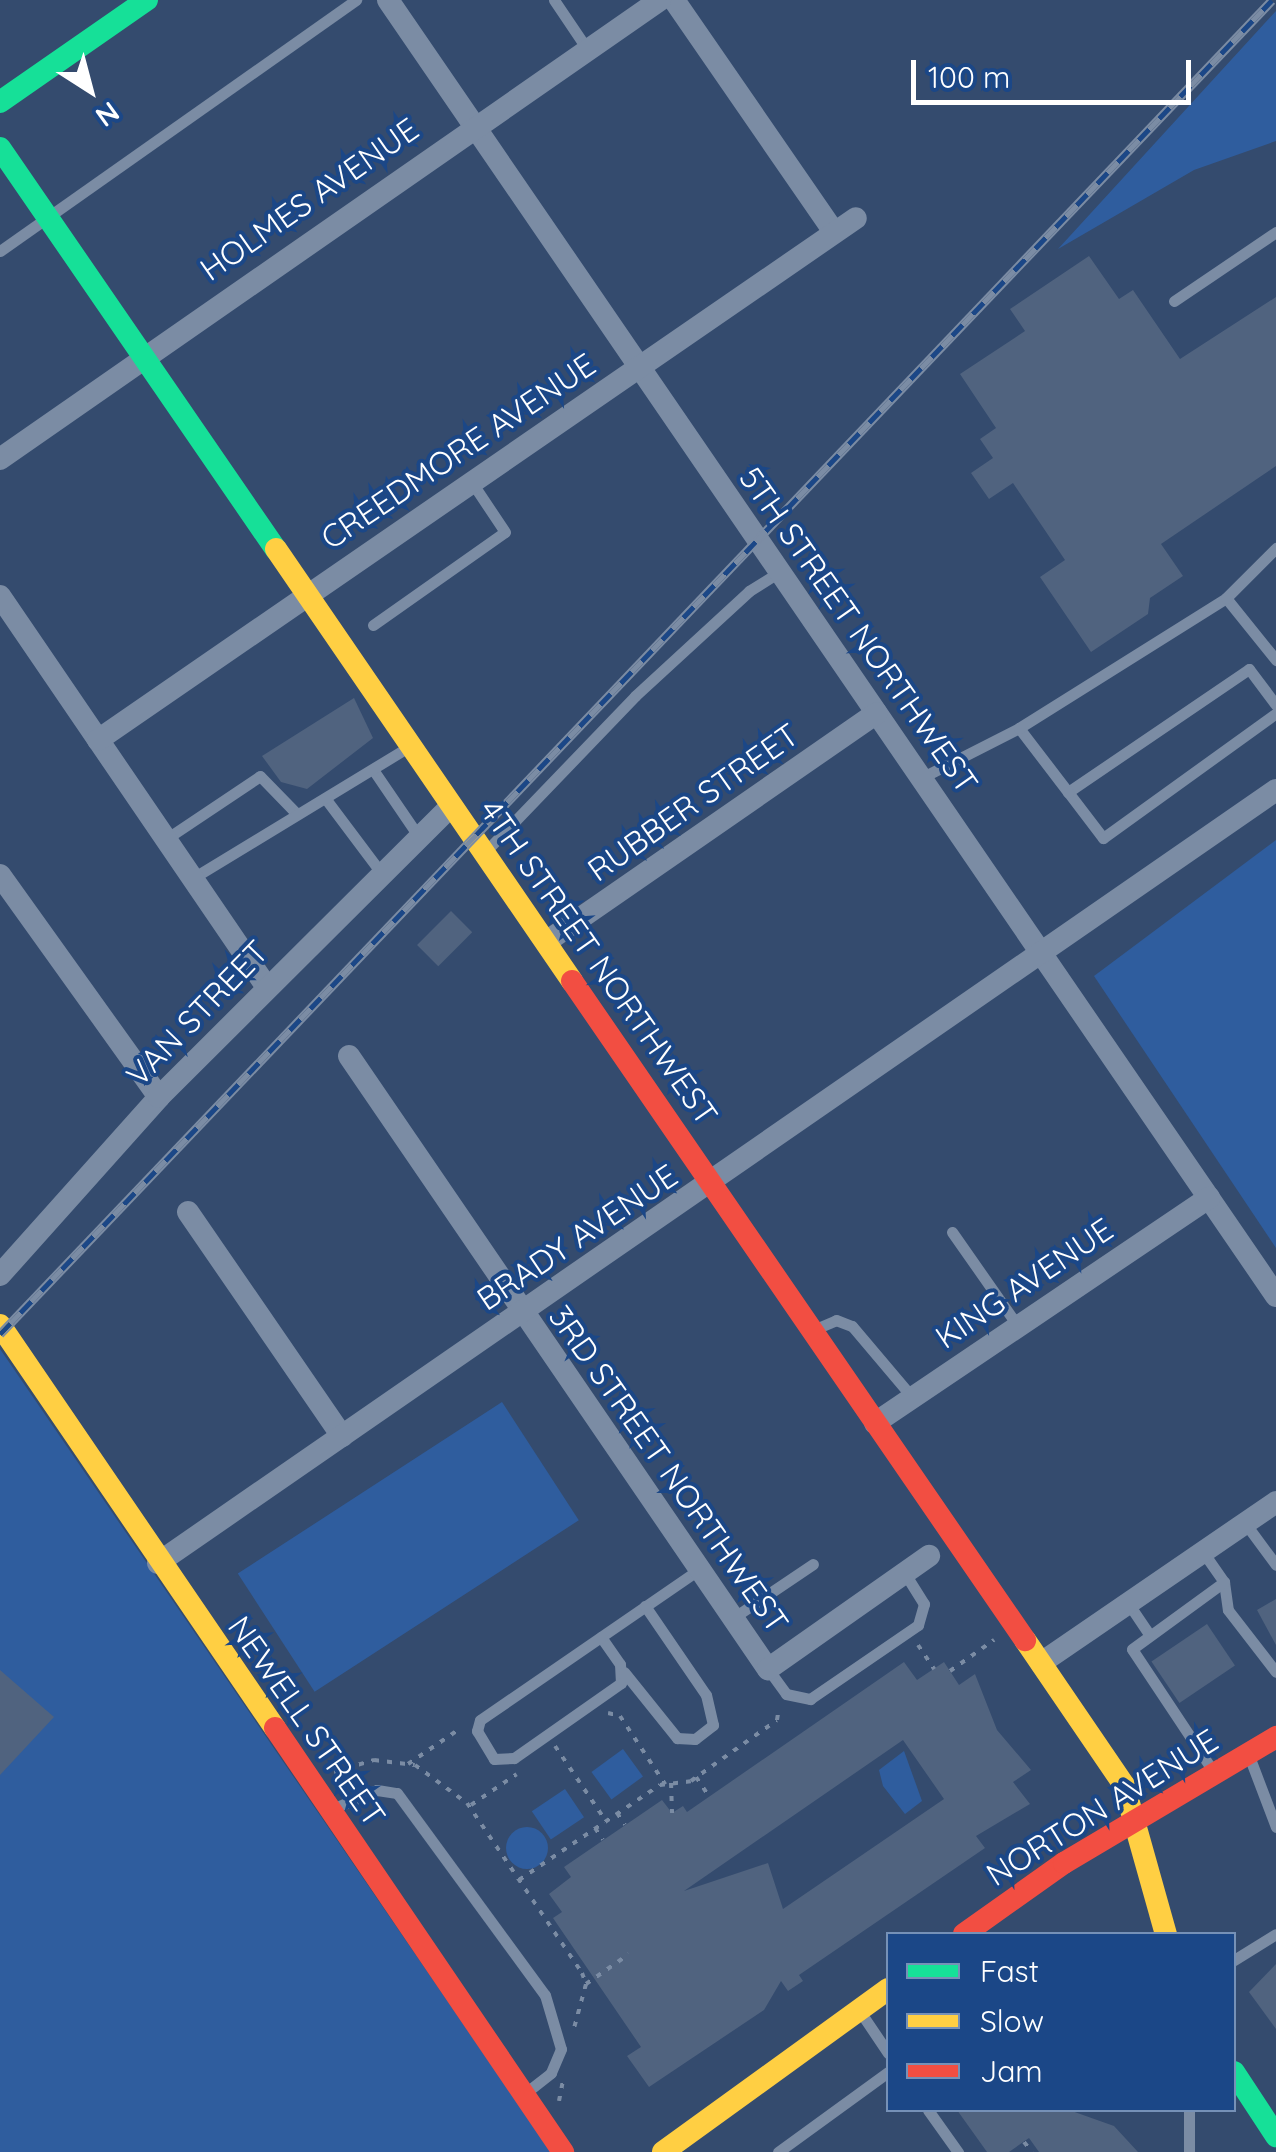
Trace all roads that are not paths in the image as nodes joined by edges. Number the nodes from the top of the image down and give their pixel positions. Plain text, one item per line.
1 (147, 0) edge
2 (356, 0) edge
3 (388, 0) edge
4 (554, 0) edge
5 (660, 0) edge
6 (674, 0) edge
7 (587, 48) junction
8 (0, 102) edge
9 (472, 126) junction
10 (0, 148) edge
11 (48, 218) junction
12 (856, 218) dead end
13 (834, 232) junction
14 (1276, 232) edge
15 (0, 252) edge
16 (1174, 301) dead end
17 (142, 354) junction
18 (639, 368) junction
19 (0, 459) edge
20 (472, 481) junction
21 (1276, 548) edge
22 (780, 572) junction
23 (306, 593) junction
24 (0, 596) edge
25 (1226, 598) junction
26 (373, 625) dead end
27 (1276, 660) edge
28 (1276, 681) edge
29 (1262, 686) junction
30 (1276, 704) edge
31 (877, 713) junction
32 (1276, 713) edge
33 (1019, 728) junction
34 (98, 740) junction
35 (411, 746) junction
36 (374, 771) junction
37 (921, 778) junction
38 (1276, 790) edge
39 (1068, 792) junction
40 (328, 802) junction
41 (451, 806) junction
42 (295, 812) junction
43 (166, 838) junction
44 (419, 838) junction
45 (484, 852) junction
46 (0, 874) edge
47 (382, 874) junction
48 (193, 878) junction
49 (546, 942) junction
50 (1042, 953) junction
51 (267, 986) junction
52 (349, 1056) dead end
53 (159, 1097) junction
54 (712, 1184) junction
55 (1209, 1198) junction
56 (188, 1212) dead end
57 (952, 1232) dead end
58 (0, 1275) edge
59 (1276, 1296) edge
60 (523, 1314) junction
61 (0, 1326) edge
62 (1017, 1326) junction
63 (812, 1330) junction
64 (912, 1398) junction
65 (875, 1422) junction
66 (342, 1436) junction
67 (1276, 1502) edge
68 (1245, 1523) junction
69 (1203, 1552) junction
70 (929, 1556) dead end
71 (158, 1562) junction
72 (814, 1564) dead end
73 (1276, 1565) edge
74 (697, 1570) junction
75 (905, 1573) junction
76 (1224, 1582) junction
77 (1128, 1603) junction
78 (646, 1606) junction
79 (730, 1620) junction
80 (1149, 1634) junction
81 (601, 1637) junction
82 (1040, 1663) junction
83 (768, 1669) junction
84 (623, 1671) junction
85 (1276, 1672) edge
86 (1276, 1737) edge
87 (1248, 1752) junction
88 (1214, 1773) junction
89 (328, 1810) junction
90 (1136, 1818) junction
91 (1276, 1827) edge
92 (967, 1932) edge
93 (1165, 1932) edge
94 (1276, 1934) edge
95 (1236, 1959) edge
96 (886, 1990) edge
97 (859, 2010) junction
98 (886, 2050) edge
99 (886, 2073) edge
100 (1236, 2075) edge
101 (523, 2094) junction
102 (929, 2112) edge
103 (1189, 2112) edge
104 (1276, 2136) edge
105 (563, 2152) edge
106 (663, 2152) edge
107 (778, 2152) edge
108 (958, 2152) edge
109 (1189, 2152) edge

1 - 8 street
2 - 11 lane
3 - 9 street, 5TH STREET NORTHWEST
4 - 7 lane
5 - 7 street, HOLMES AVENUE
6 - 13 street
7 - 9 street, HOLMES AVENUE
9 - 17 street, HOLMES AVENUE
9 - 18 street, 5TH STREET NORTHWEST
10 - 11 street, 4TH STREET NORTHWEST
11 - 15 lane
11 - 17 street, 4TH STREET NORTHWEST
12 - 13 street, CREEDMORE AVENUE
13 - 18 street, CREEDMORE AVENUE
14 - 16 lane
17 - 19 street, HOLMES AVENUE
17 - 23 street, 4TH STREET NORTHWEST
18 - 20 street, CREEDMORE AVENUE
18 - 22 street, 5TH STREET NORTHWEST
20 - 23 street, CREEDMORE AVENUE
20 - 26 lane
21 - 25 lane
22 - 31 street, 5TH STREET NORTHWEST
22 - 45 lane
23 - 34 street, CREEDMORE AVENUE
23 - 35 street, 4TH STREET NORTHWEST
24 - 34 street
25 - 27 lane
25 - 33 lane
28 - 29 lane
29 - 30 lane
29 - 39 lane
31 - 37 street, 5TH STREET NORTHWEST
31 - 49 street, RUBBER STREET
32 - 39 lane
33 - 37 lane
33 - 39 lane
34 - 43 street
35 - 36 lane
35 - 41 street, 4TH STREET NORTHWEST
36 - 40 lane
36 - 44 lane
37 - 50 street, 5TH STREET NORTHWEST
38 - 50 street, BRADY AVENUE
40 - 42 lane
40 - 47 lane
41 - 44 street, VAN STREET
41 - 45 street, 4TH STREET NORTHWEST
42 - 43 lane
42 - 48 lane
43 - 48 street
44 - 47 street, VAN STREET
45 - 49 street, 4TH STREET NORTHWEST
46 - 53 street
47 - 51 street, VAN STREET
48 - 51 street
49 - 54 street, 4TH STREET NORTHWEST
50 - 54 street, BRADY AVENUE
50 - 55 street, 5TH STREET NORTHWEST
51 - 53 street, VAN STREET
52 - 60 street, 3RD STREET NORTHWEST
53 - 58 street, VAN STREET
54 - 60 street, BRADY AVENUE
54 - 63 street, 4TH STREET NORTHWEST
55 - 59 street, 5TH STREET NORTHWEST
55 - 62 street, KING AVENUE
56 - 66 street
57 - 62 lane
60 - 66 street, BRADY AVENUE
60 - 74 street, 3RD STREET NORTHWEST
61 - 71 street, NEWELL STREET
62 - 64 street, KING AVENUE
63 - 64 lane
63 - 65 street, 4TH STREET NORTHWEST
64 - 65 street, KING AVENUE
65 - 82 street, 4TH STREET NORTHWEST
66 - 71 street, BRADY AVENUE
67 - 68 street
68 - 69 street
68 - 73 lane
69 - 76 lane
69 - 77 street
70 - 75 street
71 - 89 street, NEWELL STREET
72 - 79 lane
74 - 78 lane
74 - 79 street, 3RD STREET NORTHWEST
75 - 83 street
75 - 83 lane
76 - 80 lane
76 - 85 lane
77 - 80 lane
77 - 82 street
78 - 81 lane
78 - 84 lane
79 - 83 street, 3RD STREET NORTHWEST
80 - 88 lane
81 - 84 lane
81 - 84 lane
82 - 90 street, 4TH STREET NORTHWEST
86 - 87 street, NORTON AVENUE
87 - 88 street, NORTON AVENUE
87 - 91 lane
88 - 90 street, NORTON AVENUE
89 - 101 street, NEWELL STREET
89 - 101 lane
90 - 92 street, NORTON AVENUE
90 - 93 street, 4TH STREET NORTHWEST
94 - 95 lane
96 - 97 street
97 - 98 lane
97 - 106 street
99 - 107 lane
100 - 104 street
101 - 105 street, NEWELL STREET
102 - 108 lane
103 - 109 lane

